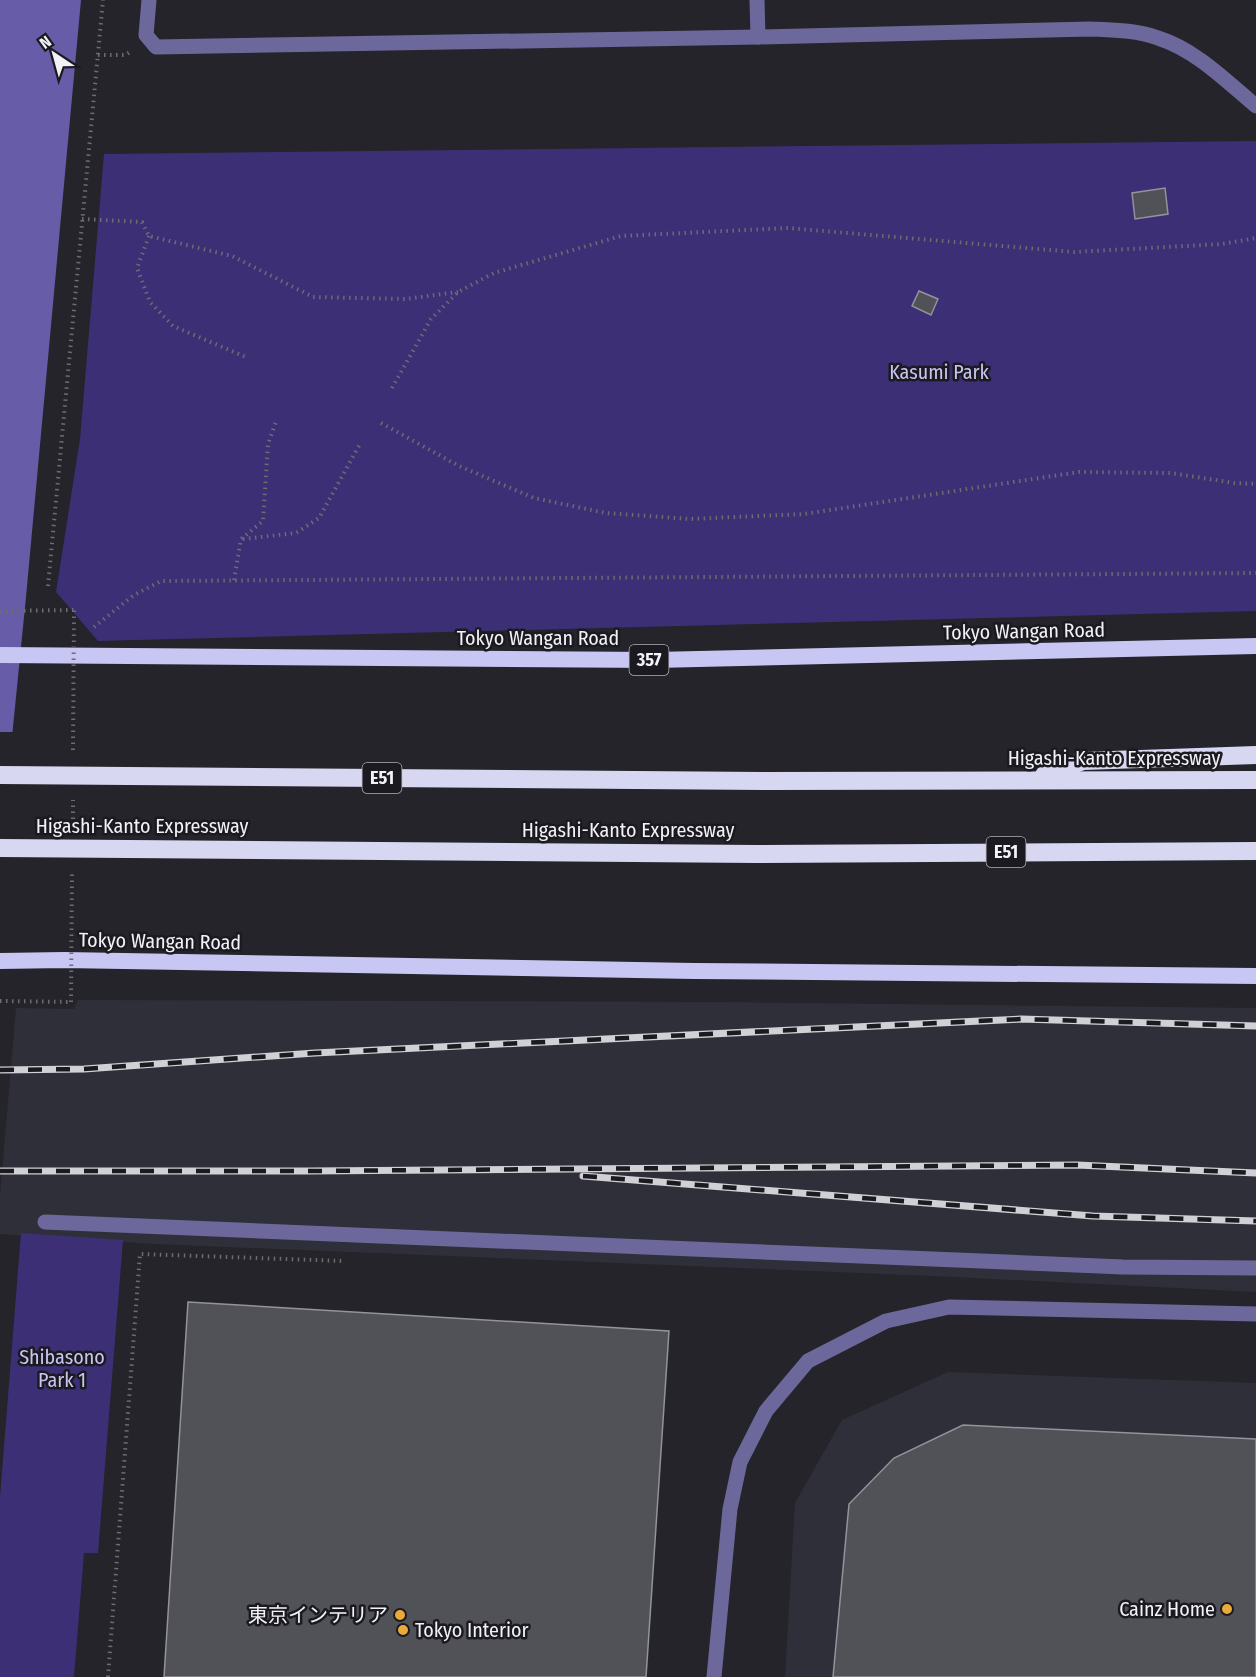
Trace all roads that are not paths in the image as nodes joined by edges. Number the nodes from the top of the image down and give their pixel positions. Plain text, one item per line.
1 (148, 0) edge
2 (757, 0) edge
3 (758, 37) junction
4 (1256, 106) edge
5 (1256, 646) edge
6 (0, 655) edge
7 (1256, 755) edge
8 (0, 775) edge
9 (1031, 780) junction
10 (1256, 780) edge
11 (0, 848) edge
12 (1256, 851) edge
13 (0, 961) edge
14 (1256, 976) edge
15 (45, 1222) dead end
16 (1256, 1268) edge
17 (1256, 1314) edge
18 (714, 1677) edge

1 - 3 street
2 - 3 street
3 - 4 street
5 - 6 highway, Tokyo Wangan Road / 357
7 - 9 highway
8 - 9 highway, Higashi-Kanto Expressway / E51, bridge
9 - 10 highway, Higashi-Kanto Expressway / E51
11 - 12 highway, Higashi-Kanto Expressway / E51, bridge
13 - 14 highway, Tokyo Wangan Road
15 - 16 street
17 - 18 street

